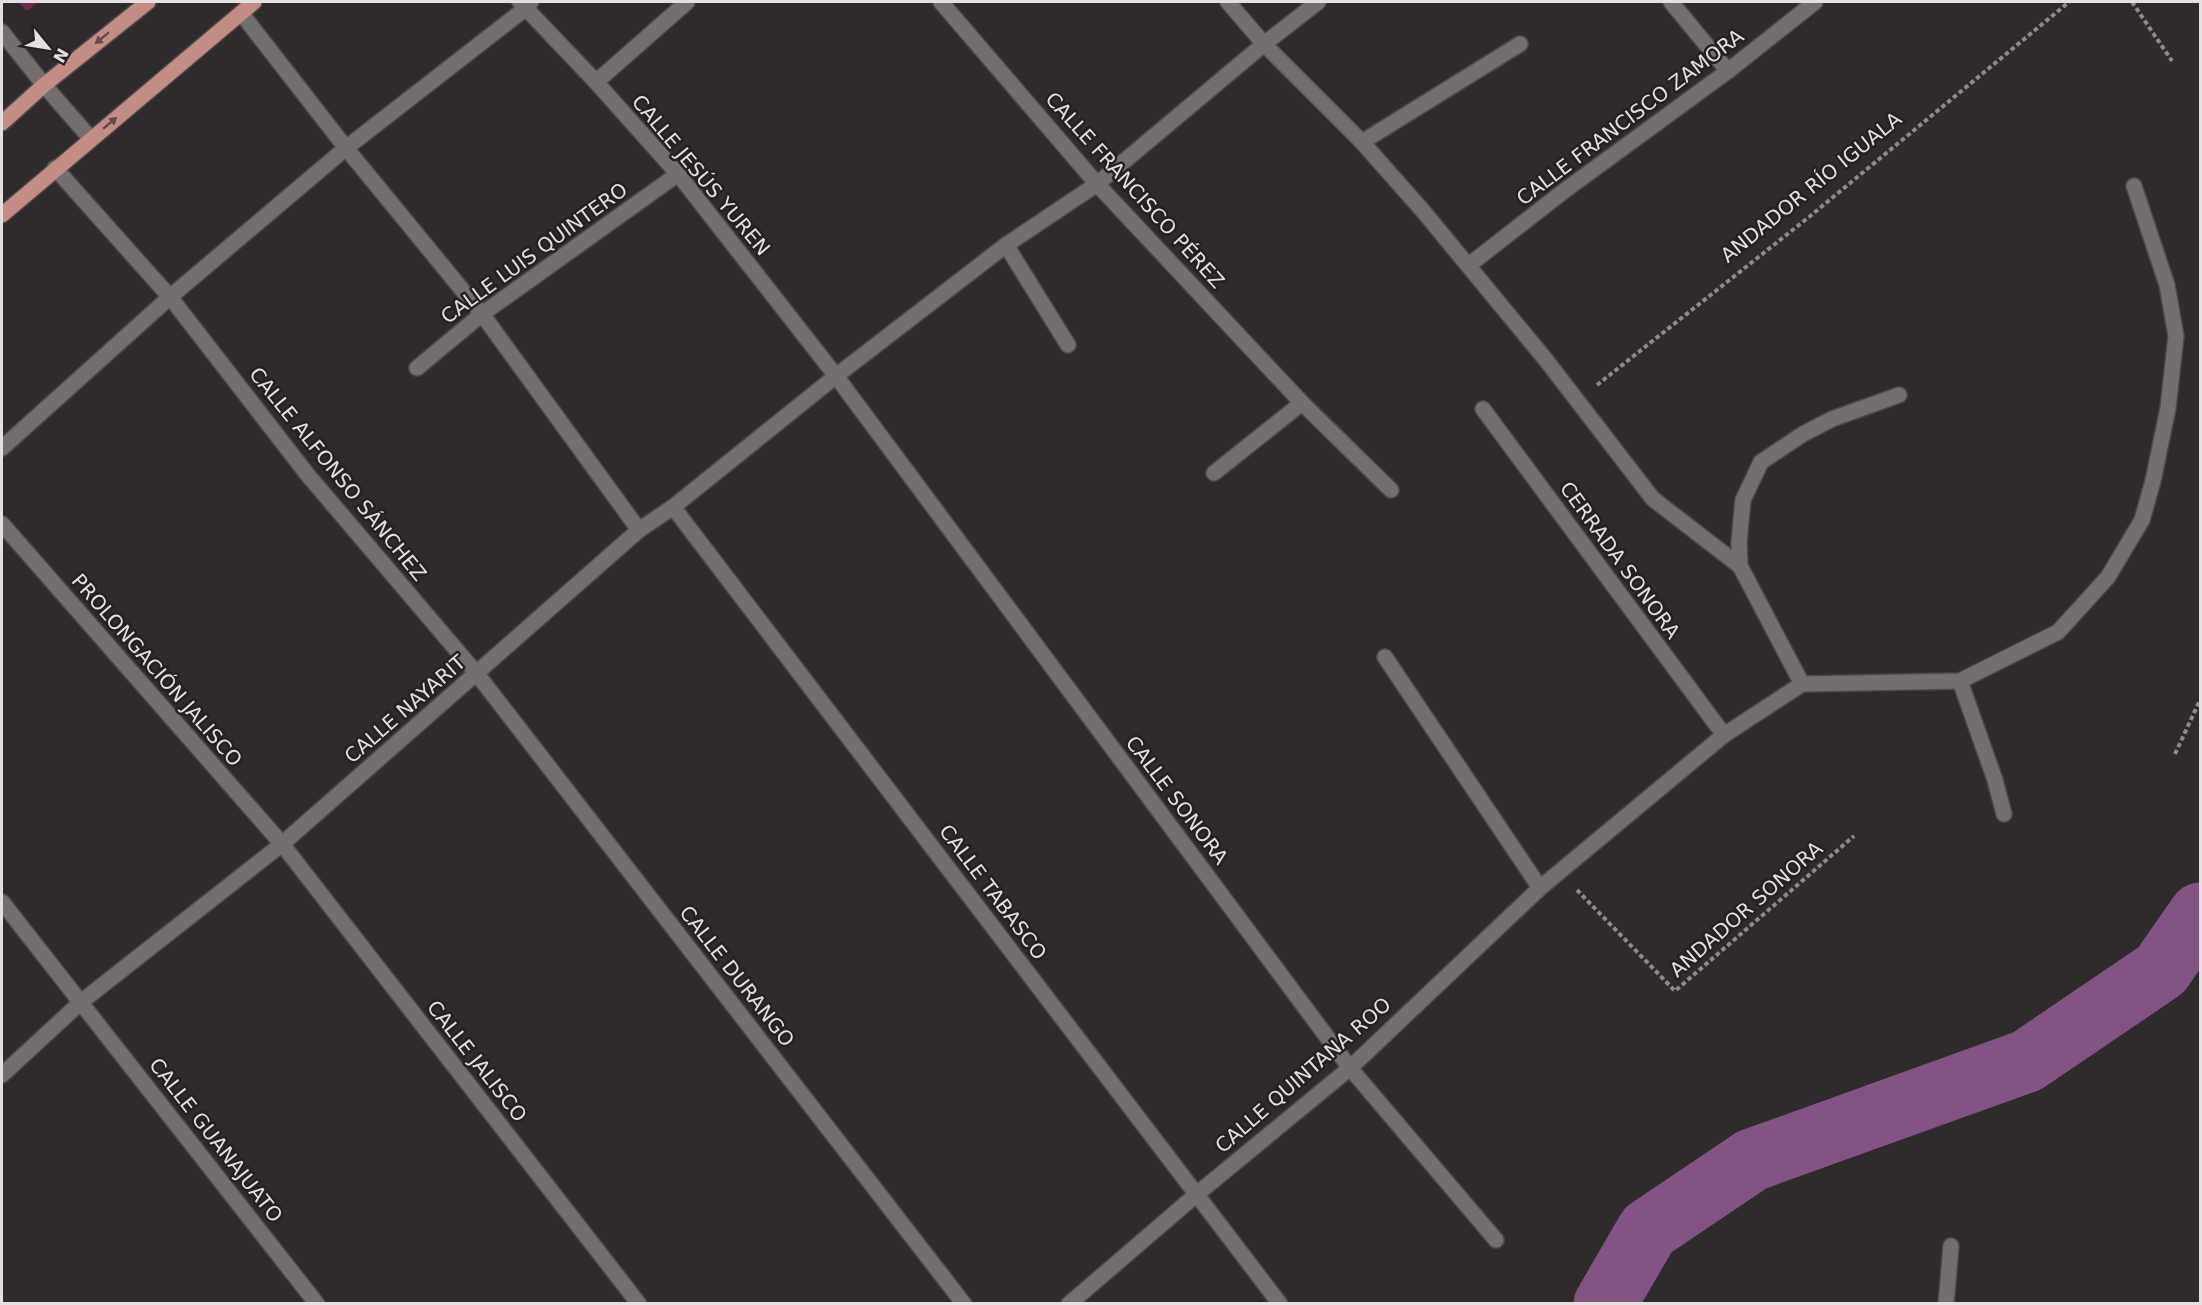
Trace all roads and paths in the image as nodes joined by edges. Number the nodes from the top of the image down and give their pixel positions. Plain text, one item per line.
1 (254, 2) edge
2 (687, 2) edge
3 (941, 2) edge
4 (1228, 2) edge
5 (1318, 2) edge
6 (1671, 2) edge
7 (1815, 2) edge
8 (2069, 2) edge
9 (2132, 2) edge
10 (526, 4) edge
11 (138, 5) edge
12 (241, 13) junction
13 (2, 32) edge
14 (1264, 44) junction
15 (1520, 44) dead end
16 (2172, 61) dead end
17 (1728, 71) junction
18 (596, 82) junction
19 (44, 85) junction
20 (2, 123) edge
21 (91, 139) junction
22 (1362, 142) junction
23 (346, 148) junction
24 (55, 168) junction
25 (678, 174) junction
26 (1097, 184) junction
27 (2134, 186) dead end
28 (2, 215) edge
29 (1006, 245) junction
30 (1469, 265) junction
31 (170, 297) junction
32 (482, 314) junction
33 (1068, 345) dead end
34 (417, 368) dead end
35 (836, 376) junction
36 (1899, 395) dead end
37 (1576, 402) junction
38 (1302, 403) junction
39 (1483, 409) dead end
40 (2, 448) edge
41 (1214, 473) dead end
42 (1391, 490) dead end
43 (673, 507) junction
44 (2, 524) edge
45 (639, 530) junction
46 (1740, 566) junction
47 (1385, 657) dead end
48 (477, 674) junction
49 (1960, 681) junction
50 (1802, 684) junction
51 (2200, 700) edge
52 (1724, 735) junction
53 (2175, 754) dead end
54 (2004, 814) dead end
55 (1854, 836) dead end
56 (282, 844) junction
57 (1559, 872) junction
58 (1540, 888) junction
59 (2, 902) edge
60 (81, 1002) junction
61 (1350, 1068) junction
62 (2, 1075) edge
63 (1197, 1194) junction
64 (1496, 1240) dead end
65 (1951, 1246) dead end
66 (317, 1304) edge
67 (639, 1304) edge
68 (964, 1304) edge
69 (1069, 1304) edge
70 (1280, 1304) edge
71 (1946, 1304) edge

1 - 12 main road
2 - 18 street
3 - 26 street, CALLE FRANCISCO PÉREZ
4 - 14 street
5 - 14 street, CALLE NAYARIT
6 - 17 street
7 - 17 street, CALLE FRANCISCO ZAMORA
8 - 37 path, ANDADOR RÍO IGUALA
9 - 16 path
10 - 18 street, CALLE JESÚS YUREN
10 - 23 street
11 -> 19 main road
21 -> 12 main road
12 - 23 street
13 - 19 street
14 - 22 street
14 - 26 street, CALLE NAYARIT
15 - 22 street
17 - 30 street, CALLE FRANCISCO ZAMORA
18 - 25 street, CALLE JESÚS YUREN
19 - 20 main road
19 - 21 street
21 - 24 main road
22 - 30 street
23 - 31 street
23 - 32 street
24 - 28 main road
24 - 31 street, CALLE ALFONSO SÁNCHEZ
25 - 32 street, CALLE LUIS QUINTERO
25 - 35 street, CALLE JESÚS YUREN
26 - 29 street, CALLE NAYARIT
26 - 38 street, CALLE FRANCISCO PÉREZ
27 - 49 street
29 - 33 street
29 - 35 street, CALLE NAYARIT
30 - 37 street
31 - 40 street
31 - 48 street, CALLE ALFONSO SÁNCHEZ
32 - 34 street, CALLE LUIS QUINTERO
32 - 45 street
35 - 43 street, CALLE NAYARIT
35 - 61 street, CALLE SONORA
36 - 46 street
37 - 46 street
38 - 41 street
38 - 42 street, CALLE FRANCISCO PÉREZ
39 - 52 street, CERRADA SONORA
43 - 45 street, CALLE NAYARIT
43 - 63 street, CALLE TABASCO
44 - 56 street, PROLONGACIÓN JALISCO
45 - 48 street, CALLE NAYARIT
46 - 50 street
47 - 58 street
48 - 56 street, CALLE NAYARIT
48 - 68 street, CALLE DURANGO
49 - 50 street
49 - 54 street
50 - 52 street, CALLE QUINTANA ROO
51 - 53 path
52 - 57 street, CALLE QUINTANA ROO
55 - 57 path, ANDADOR SONORA
56 - 60 street, CALLE NAYARIT
56 - 67 street, CALLE JALISCO
57 - 58 street, CALLE QUINTANA ROO
58 - 61 street, CALLE QUINTANA ROO
59 - 60 street, CALLE GUANAJUATO
60 - 62 street, CALLE NAYARIT
60 - 66 street, CALLE GUANAJUATO
61 - 63 street, CALLE QUINTANA ROO
61 - 64 street, CALLE SONORA
63 - 69 street, CALLE QUINTANA ROO
63 - 70 street, CALLE TABASCO
65 - 71 street

